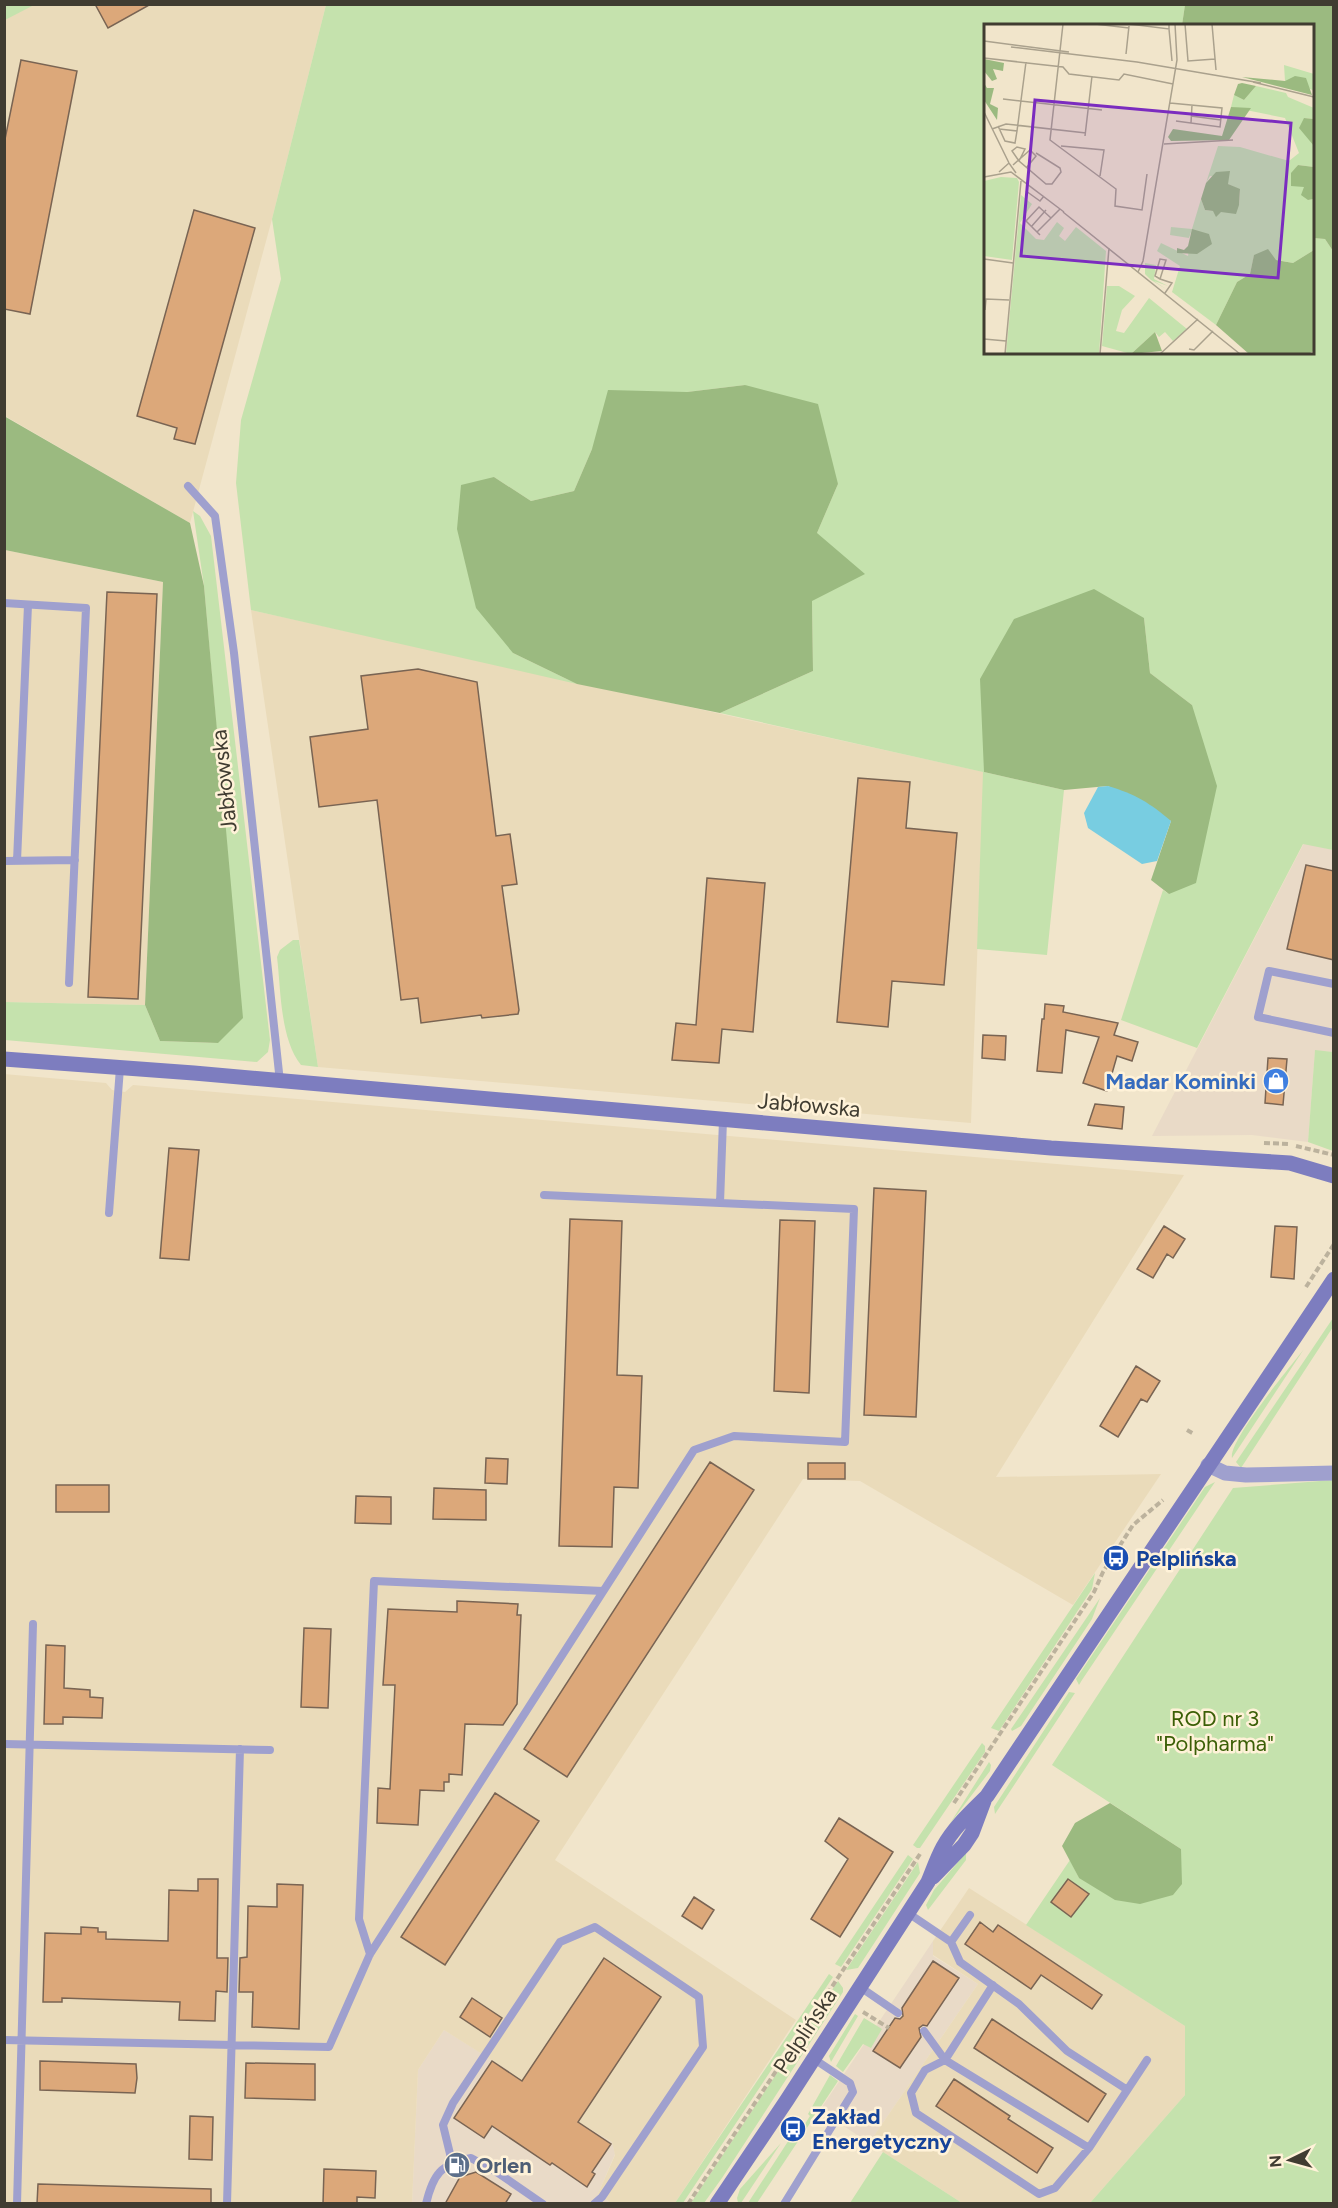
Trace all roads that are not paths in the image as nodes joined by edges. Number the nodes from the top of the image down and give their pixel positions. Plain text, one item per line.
1 (188, 486) dead end
2 (4, 603) edge
3 (28, 605) junction
4 (75, 860) junction
5 (4, 861) edge
6 (17, 861) junction
7 (69, 983) dead end
8 (1334, 984) edge
9 (1334, 1033) edge
10 (4, 1059) edge
11 (120, 1068) junction
12 (280, 1082) junction
13 (723, 1120) junction
14 (1334, 1176) edge
15 (544, 1195) dead end
16 (720, 1203) junction
17 (109, 1214) dead end
18 (1334, 1280) edge
19 (1208, 1465) junction
20 (1334, 1473) edge
21 (603, 1591) junction
22 (33, 1624) dead end
23 (4, 1744) edge
24 (30, 1745) junction
25 (240, 1749) junction
26 (270, 1750) dead end
27 (908, 1913) junction
28 (970, 1915) dead end
29 (951, 1942) junction
30 (370, 1954) junction
31 (993, 1985) junction
32 (860, 1987) junction
33 (898, 2013) dead end
34 (924, 2031) dead end
35 (4, 2040) edge
36 (21, 2040) junction
37 (231, 2045) junction
38 (814, 2059) junction
39 (945, 2060) junction
40 (1147, 2060) dead end
41 (1126, 2089) junction
42 (1089, 2148) junction
43 (452, 2162) junction
44 (719, 2203) edge
45 (17, 2204) edge
46 (227, 2204) edge
47 (426, 2204) edge
48 (543, 2204) edge
49 (594, 2204) edge
50 (784, 2204) edge

1 - 12 lane, Jabłowska
2 - 3 lane
3 - 4 lane
3 - 6 lane
4 - 6 lane
4 - 7 lane
5 - 6 lane
8 - 9 lane
10 - 11 main road, Jabłowska
11 - 12 main road, Jabłowska
11 - 17 lane
12 - 13 main road, Jabłowska
13 - 14 main road, Jabłowska
13 - 16 lane
15 - 16 lane
16 - 21 lane
18 - 19 main road, Pelplińska
19 - 20 street
19 - 27 main road, Pelplińska
21 - 30 lane
21 - 30 lane
22 - 24 lane
23 - 24 lane
24 - 25 lane
24 - 36 lane
25 - 26 lane
25 - 37 lane
27 - 29 lane
27 - 32 main road, Pelplińska
28 - 29 lane
29 - 31 lane
30 - 37 lane
31 - 39 lane
31 - 41 lane
32 - 33 lane
32 - 38 main road, Pelplińska
34 - 39 lane
35 - 36 lane
36 - 37 lane
36 - 45 lane
37 - 46 lane
38 - 44 main road, Pelplińska
38 - 50 lane
39 - 42 lane
39 - 42 lane
40 - 41 lane
41 - 42 lane
43 - 47 lane
43 - 48 lane
43 - 49 lane

